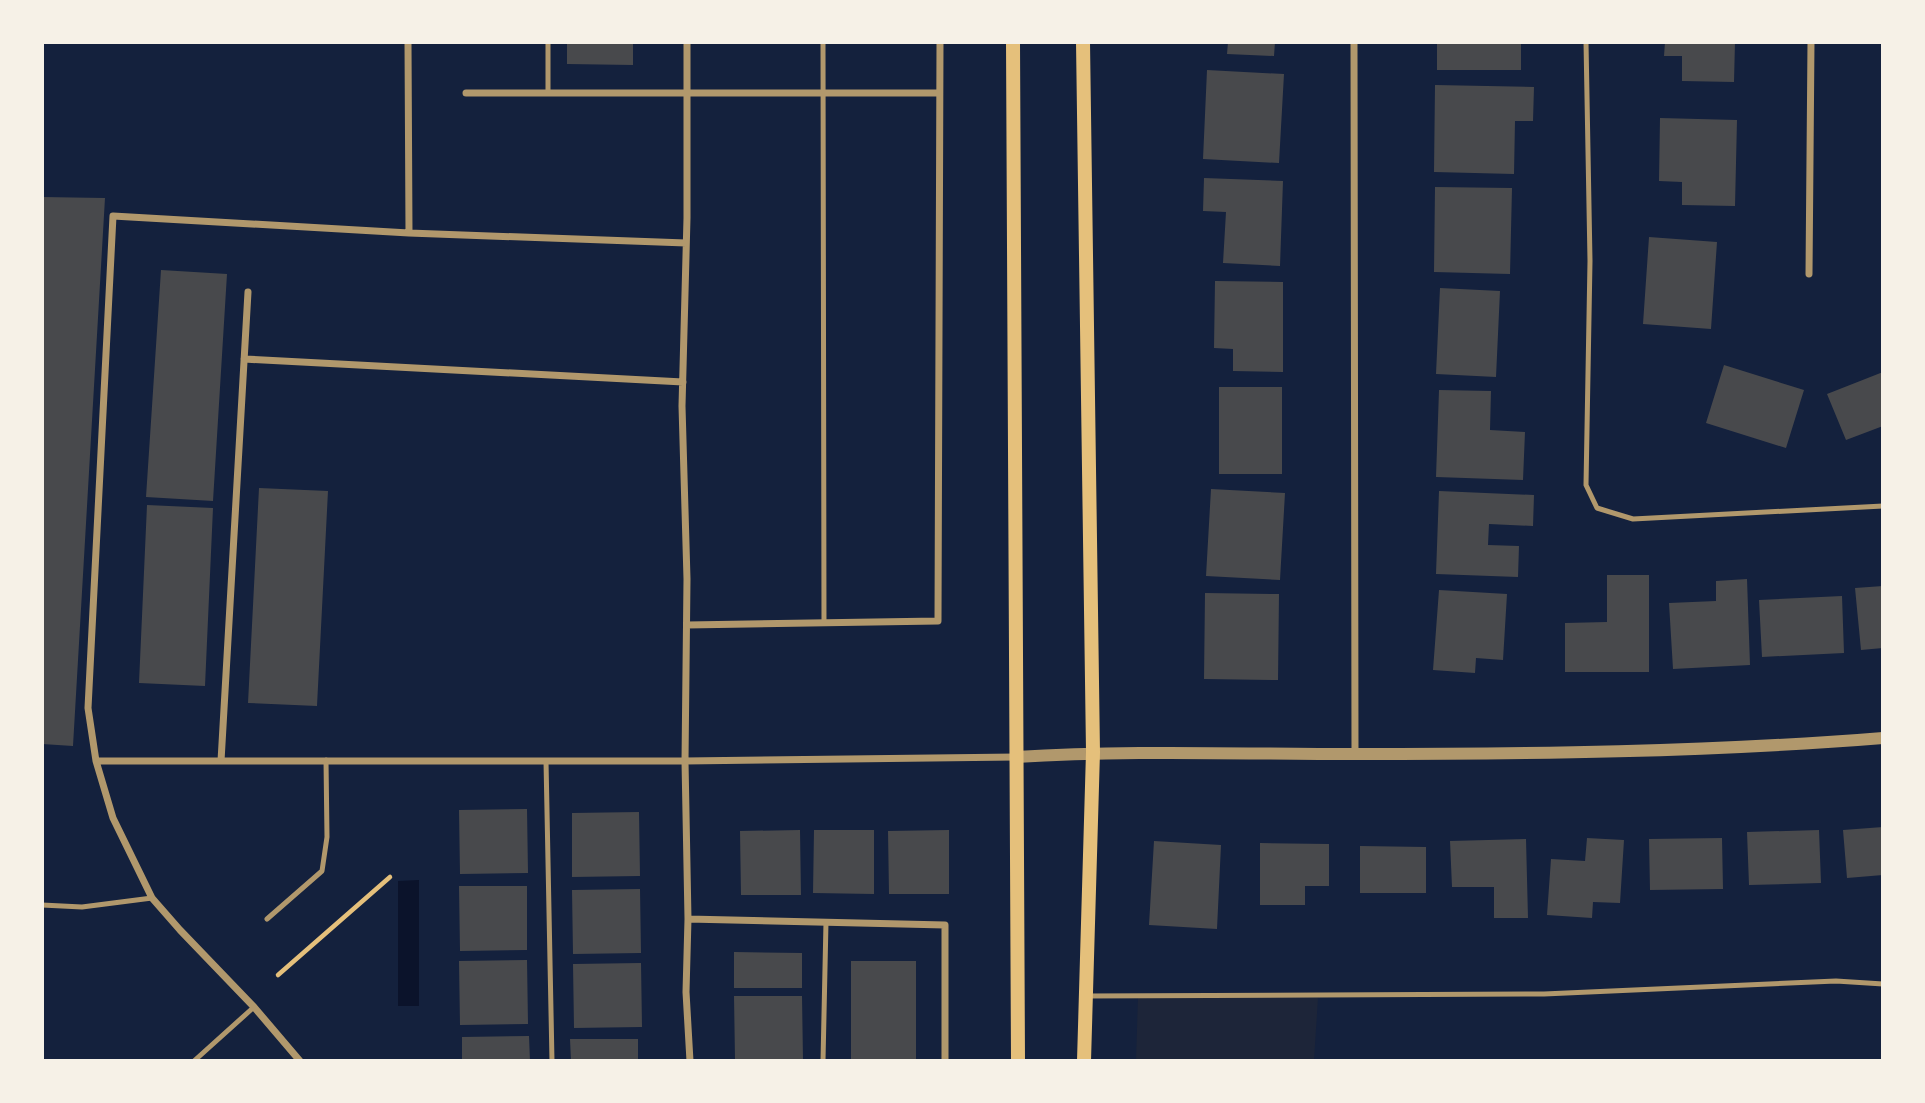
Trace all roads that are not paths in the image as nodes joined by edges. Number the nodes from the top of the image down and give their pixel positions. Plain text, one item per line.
1 (408, 42) edge
2 (548, 42) edge
3 (687, 42) edge
4 (823, 42) edge
5 (940, 42) edge
6 (1013, 42) edge
7 (1083, 42) edge
8 (1354, 42) edge
9 (1586, 42) edge
10 (1811, 42) edge
11 (466, 93) dead end
12 (548, 93) junction
13 (687, 93) junction
14 (823, 93) junction
15 (939, 93) junction
16 (409, 233) junction
17 (686, 243) junction
18 (1809, 274) dead end
19 (248, 292) dead end
20 (244, 359) junction
21 (683, 382) junction
22 (1883, 506) edge
23 (824, 622) junction
24 (687, 625) junction
25 (1883, 737) edge
26 (1093, 752) junction
27 (1355, 754) junction
28 (1016, 757) junction
29 (326, 760) junction
30 (96, 761) junction
31 (220, 761) junction
32 (547, 761) junction
33 (685, 761) junction
34 (152, 898) junction
35 (42, 905) edge
36 (267, 919) dead end
37 (688, 919) junction
38 (826, 922) junction
39 (1883, 984) edge
40 (1086, 996) junction
41 (254, 1007) junction
42 (194, 1061) edge
43 (300, 1061) edge
44 (552, 1061) edge
45 (690, 1061) edge
46 (823, 1061) edge
47 (945, 1061) edge
48 (1018, 1061) edge
49 (1084, 1061) edge

1 - 16 street
2 - 12 lane
3 - 13 street
4 - 14 lane
5 - 15 street
6 - 28 main road
7 - 26 main road
8 - 27 street
9 - 22 lane
10 - 18 street
11 - 12 street
12 - 13 street
13 - 14 street
13 - 17 street
14 - 15 street
14 - 23 lane
15 - 23 street
16 - 17 street
16 - 30 street
17 - 21 street
19 - 20 street
20 - 21 street
20 - 31 street
21 - 24 street
23 - 24 street
24 - 33 street
25 - 27 street
26 - 27 street
26 - 28 street
26 - 40 main road
28 - 33 street
28 - 48 main road
29 - 31 street
29 - 32 street
29 - 36 lane
30 - 31 street
30 - 34 street
32 - 33 street
32 - 44 lane
33 - 37 street
34 - 35 lane
34 - 41 street
37 - 38 street
37 - 45 street
38 - 46 lane
38 - 47 street
39 - 40 lane
40 - 49 main road
41 - 42 lane
41 - 43 street

